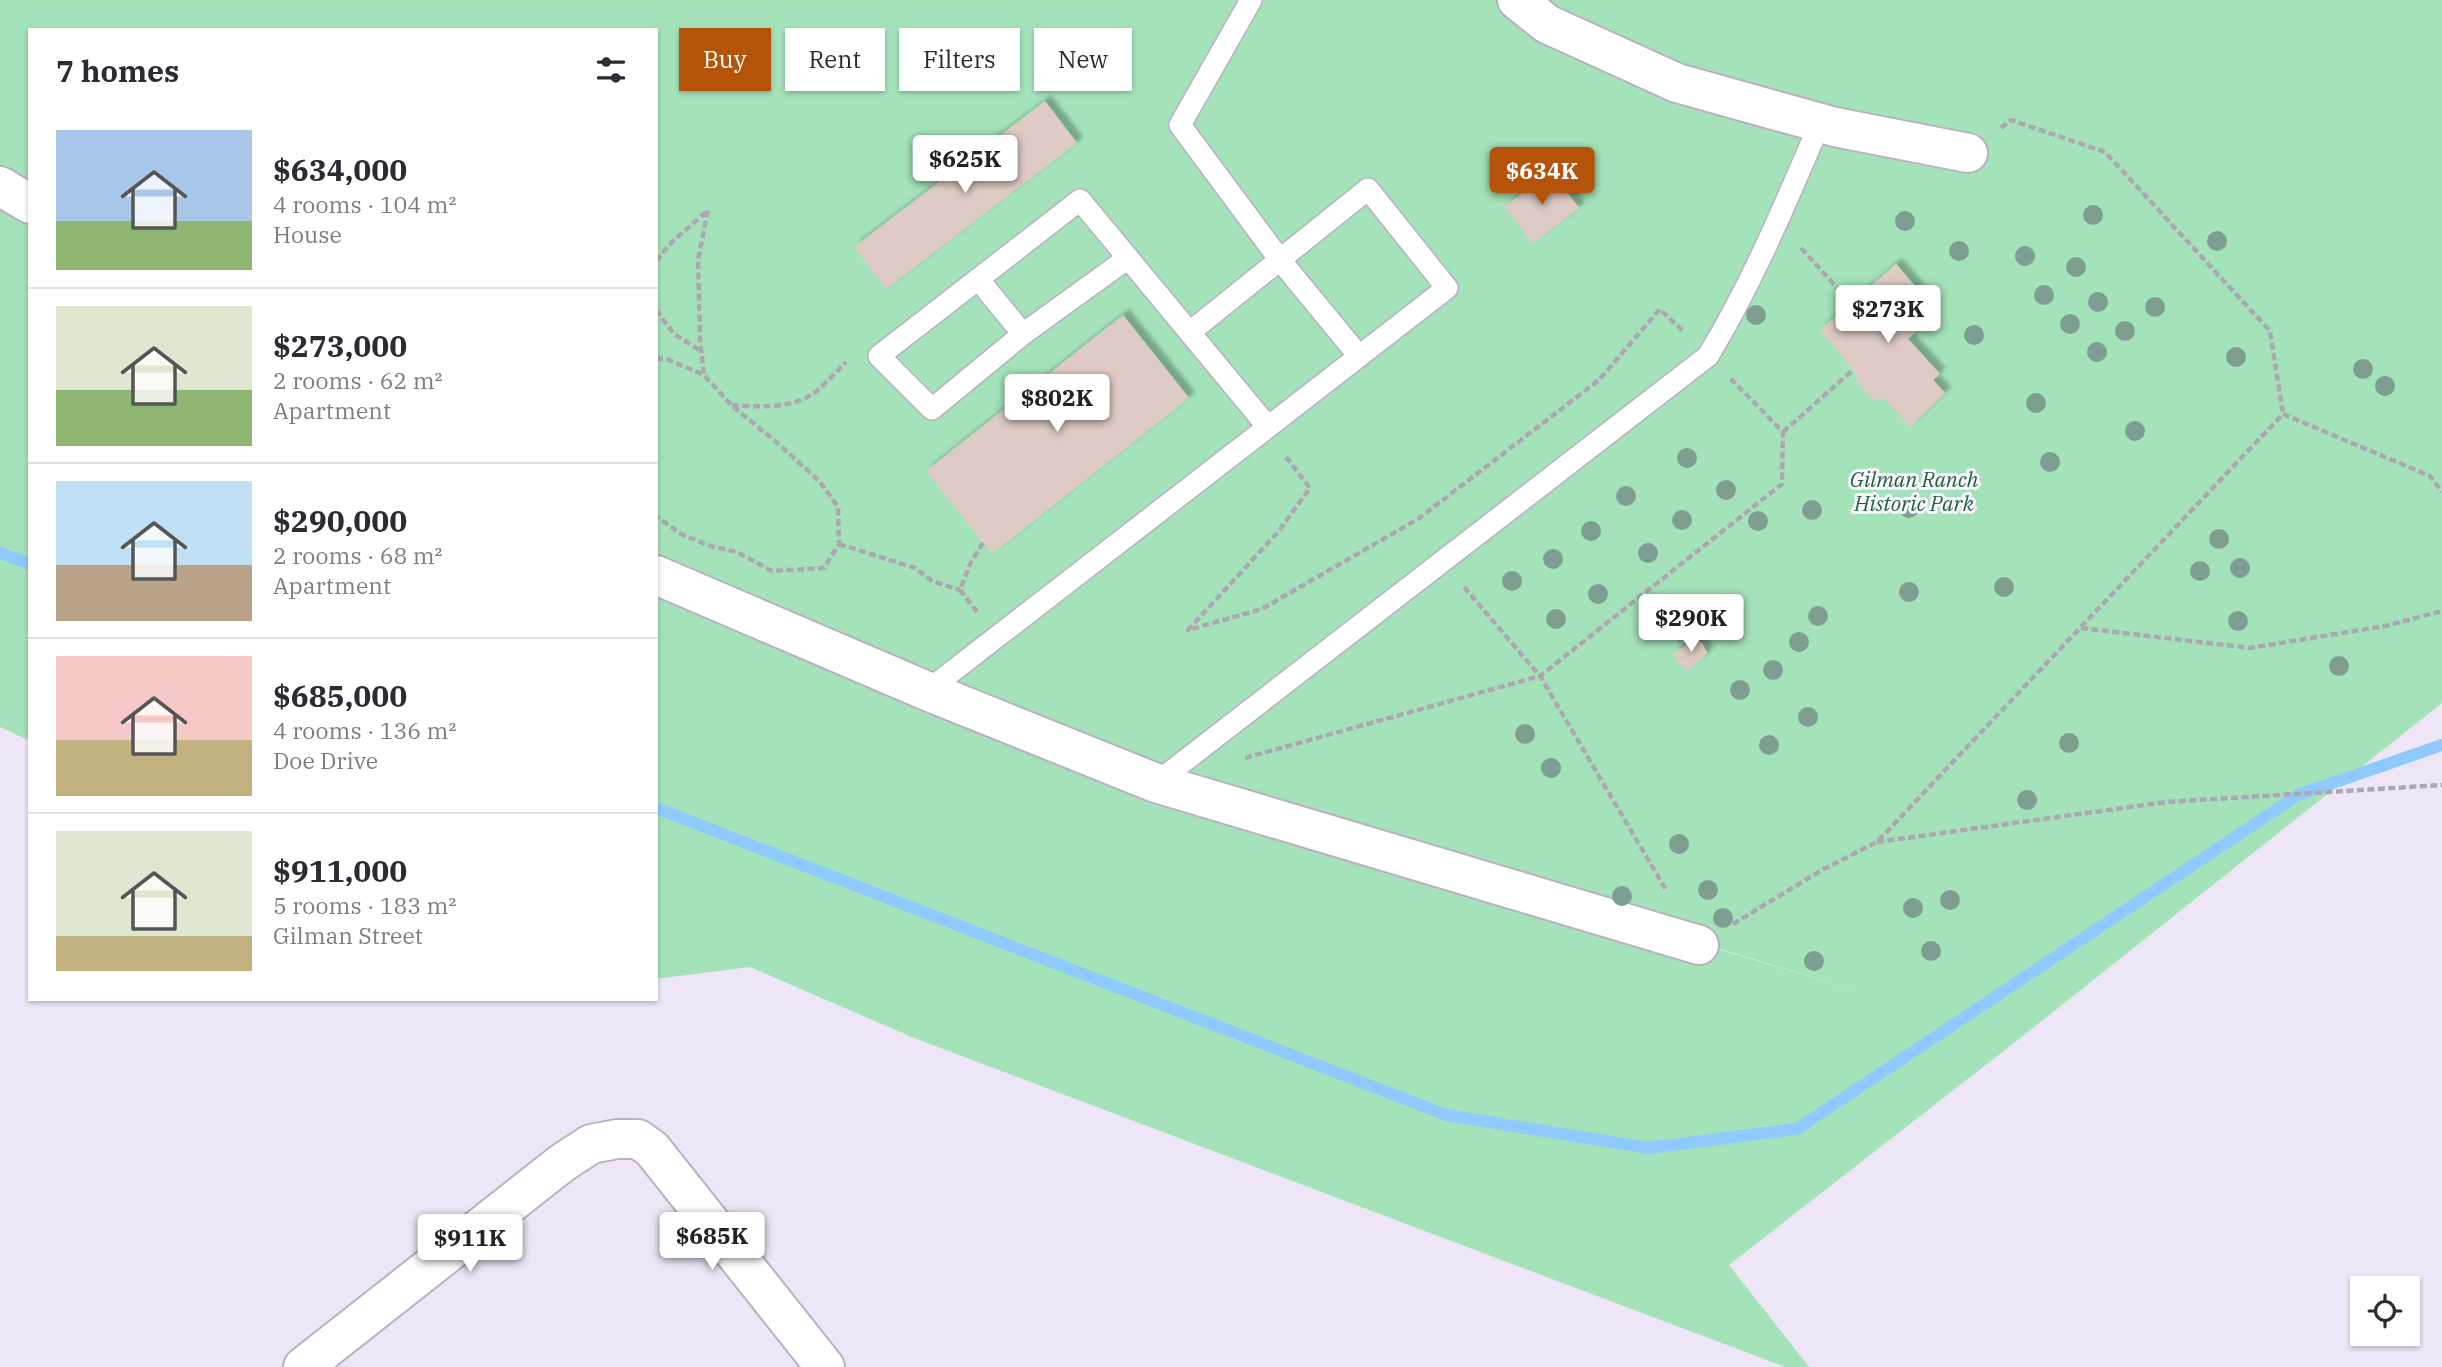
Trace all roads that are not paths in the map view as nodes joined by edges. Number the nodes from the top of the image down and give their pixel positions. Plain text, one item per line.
1 (1251, 0) edge
2 (1517, 0) edge
3 (1820, 123) junction
4 (1968, 153) road end
5 (0, 186) edge
6 (28, 203) edge
7 (1128, 258) junction
8 (1280, 260) junction
9 (978, 279) junction
10 (1190, 332) junction
11 (1023, 334) junction
12 (1359, 356) junction
13 (1268, 427) junction
14 (658, 576) edge
15 (927, 691) junction
16 (1156, 783) junction
17 (1699, 944) road end
18 (303, 1367) edge
19 (825, 1367) edge

1 - 8 lane
2 - 3 street
3 - 4 street
3 - 16 lane
5 - 6 street
7 - 9 lane
7 - 10 lane
7 - 11 lane
8 - 10 lane
8 - 12 lane
8 - 12 lane
9 - 11 lane
9 - 11 lane
10 - 13 lane
12 - 13 lane
13 - 15 lane
14 - 15 street
15 - 16 street
16 - 17 street
18 - 19 street

